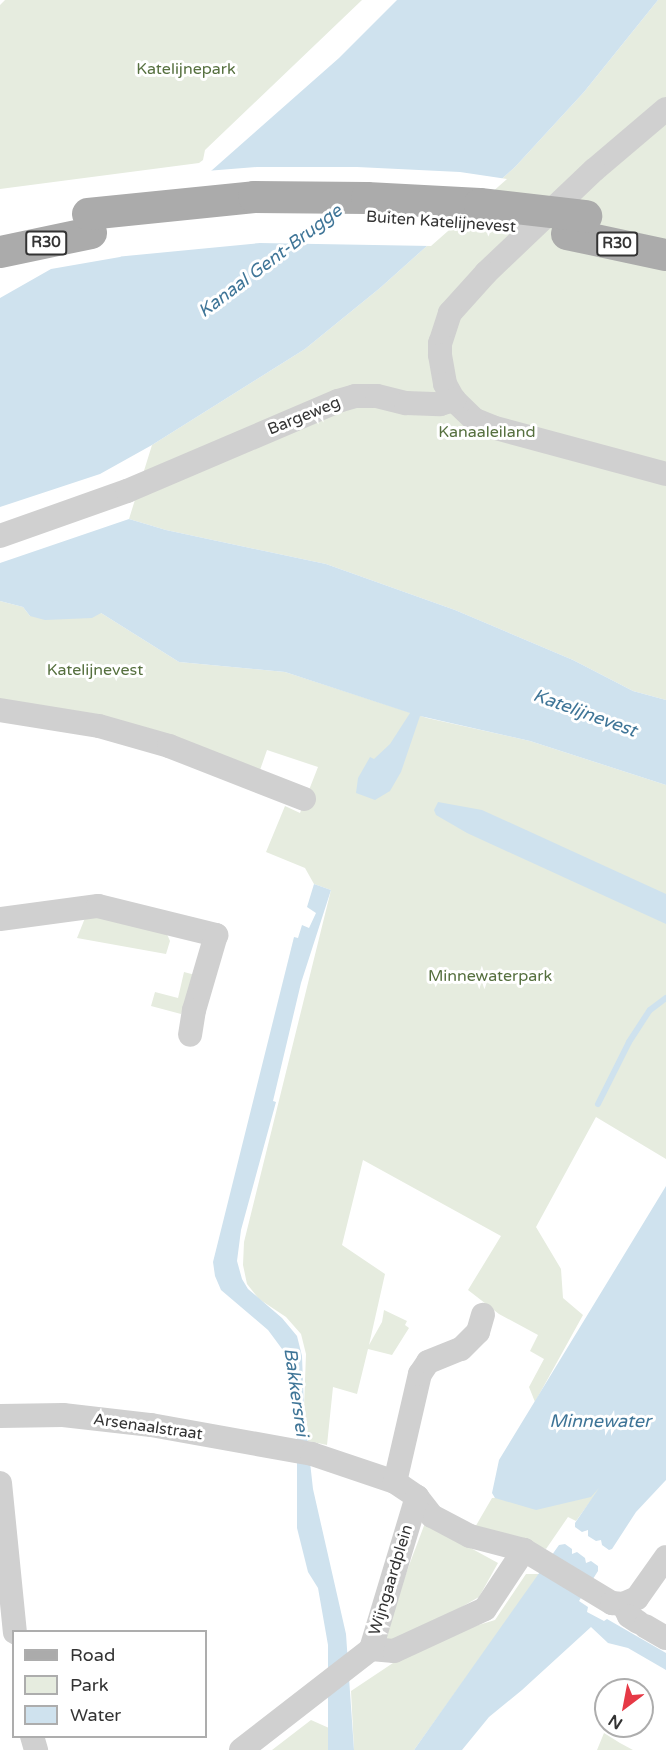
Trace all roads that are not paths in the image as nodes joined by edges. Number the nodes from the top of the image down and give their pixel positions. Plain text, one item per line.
1 (666, 109) edge
2 (90, 224) junction
3 (576, 225) junction
4 (0, 232) edge
5 (666, 233) edge
6 (0, 252) edge
7 (666, 255) edge
8 (454, 400) junction
9 (666, 474) edge
10 (0, 536) edge
11 (0, 710) edge
12 (304, 800) dead end
13 (0, 919) edge
14 (190, 1035) dead end
15 (483, 1315) dead end
16 (0, 1416) edge
17 (395, 1482) junction
18 (0, 1483) edge
19 (417, 1497) junction
20 (524, 1550) junction
21 (666, 1557) edge
22 (635, 1617) junction
23 (15, 1630) edge
24 (666, 1638) edge
25 (371, 1649) junction
26 (241, 1750) edge

1 - 8 street
2 - 3 main road, Buiten Katelijnevest / R30
2 - 4 main road, Buiten Katelijnevest / R30
2 - 6 main road, Buiten Katelijnevest / R30
3 - 5 main road, Buiten Katelijnevest / R30
3 - 7 main road, Buiten Katelijnevest / R30
8 - 9 street
8 - 10 street, Bargeweg
11 - 12 street
13 - 14 street
15 - 17 street
16 - 17 street, Arsenaalstraat
17 - 19 street, Wijngaardplein
18 - 23 street
19 - 20 street, Wijngaardplein
19 - 25 street, Wijngaardplein
20 - 22 street, Wijngaardplein
20 - 25 street, Wijngaardplein
21 - 22 street
22 - 24 street, Wijngaardplein
25 - 26 street

